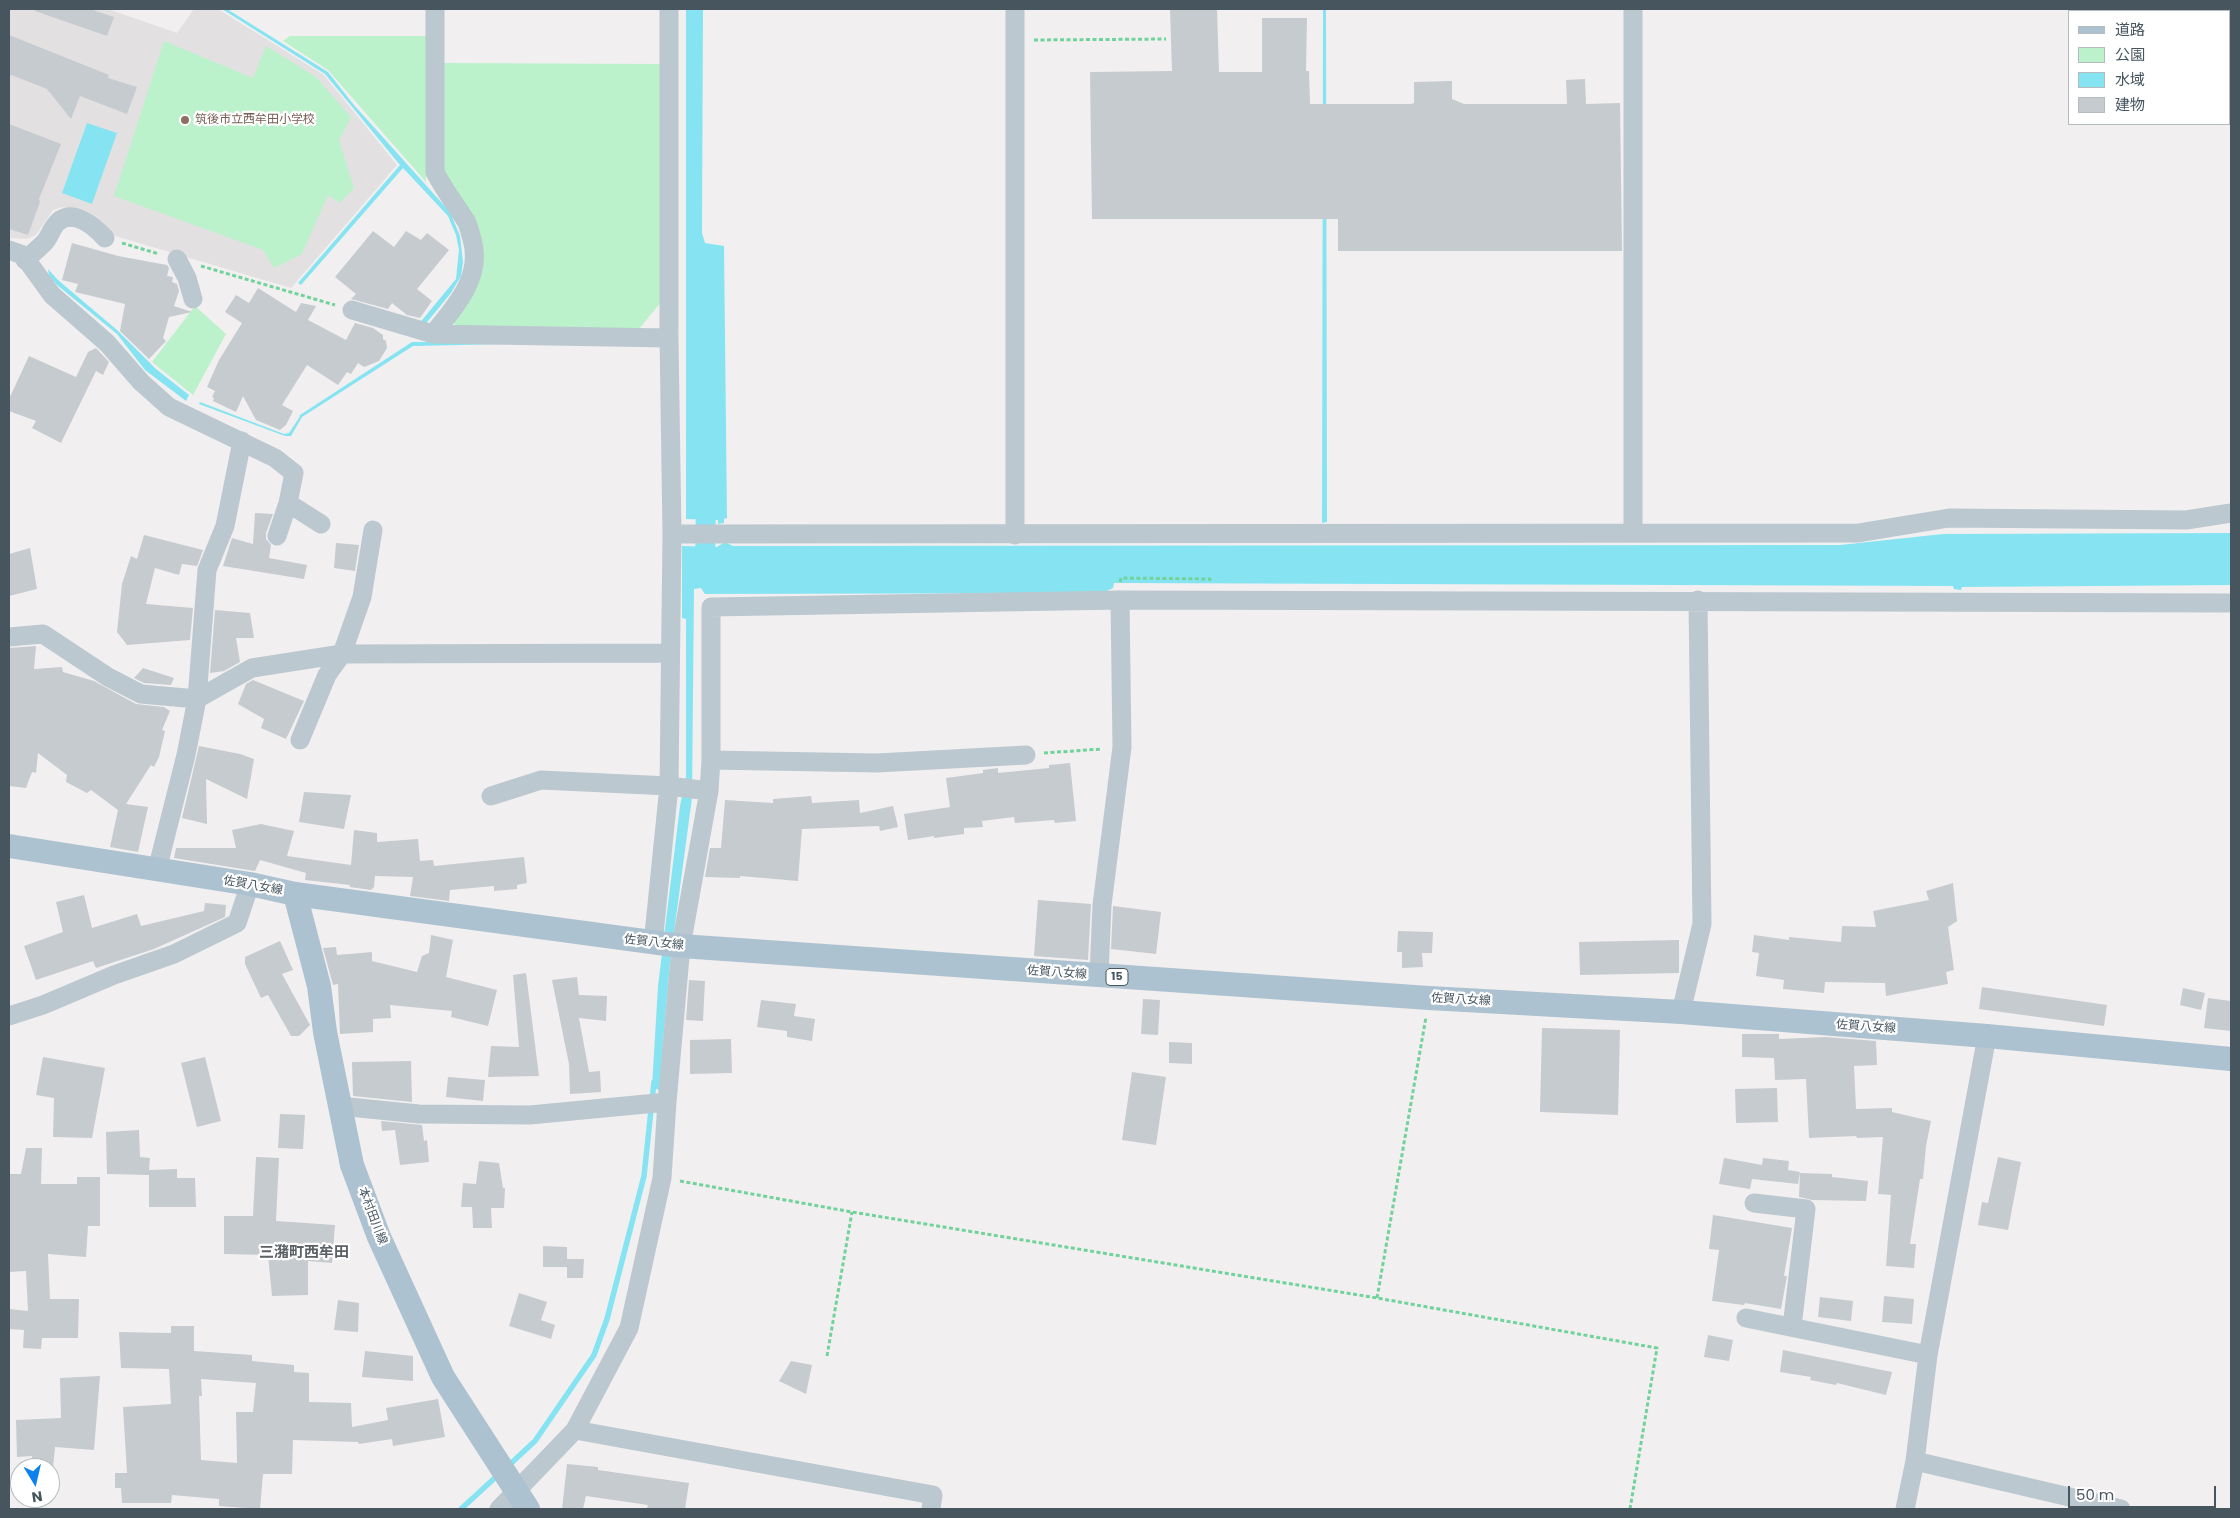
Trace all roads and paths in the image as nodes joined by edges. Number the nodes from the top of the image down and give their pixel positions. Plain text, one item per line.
1 (435, 9) edge
2 (669, 9) edge
3 (1015, 9) edge
4 (1633, 9) edge
5 (1166, 39) dead end
6 (1015, 41) junction
7 (104, 238) joint
8 (9, 250) edge
9 (176, 259) junction
10 (25, 260) junction
11 (193, 299) dead end
12 (352, 310) joint
13 (433, 334) junction
14 (669, 338) junction
15 (242, 440) junction
16 (288, 503) junction
17 (2231, 513) edge
18 (321, 524) dead end
19 (373, 530) dead end
20 (1633, 533) junction
21 (672, 534) junction
22 (1014, 535) junction
23 (277, 536) dead end
24 (1120, 600) junction
25 (1698, 600) junction
26 (2231, 603) edge
27 (9, 637) edge
28 (342, 654) junction
29 (670, 654) junction
30 (197, 699) junction
31 (300, 740) dead end
32 (1122, 747) junction
33 (1026, 755) joint
34 (711, 760) junction
35 (669, 786) junction
36 (709, 791) junction
37 (490, 796) dead end
38 (9, 846) edge
39 (157, 870) junction
40 (250, 884) junction
41 (294, 894) junction
42 (653, 944) junction
43 (680, 946) junction
44 (1099, 976) junction
45 (1429, 998) junction
46 (1681, 1012) junction
47 (9, 1016) edge
48 (1987, 1036) junction
49 (2231, 1059) edge
50 (666, 1102) junction
51 (339, 1106) junction
52 (662, 1178) junction
53 (1754, 1203) dead end
54 (852, 1212) junction
55 (1377, 1298) junction
56 (1746, 1318) dead end
57 (1792, 1328) junction
58 (1928, 1355) junction
59 (827, 1356) dead end
60 (575, 1430) junction
61 (1915, 1461) junction
62 (522, 1500) edge
63 (499, 1509) edge
64 (931, 1509) edge
65 (1630, 1509) edge
66 (1905, 1509) edge
67 (2121, 1509) edge

1 - 13 street
2 - 14 street
3 - 6 street
4 - 20 street
5 - 6 path
6 - 22 street
7 - 9 path
7 - 10 street
8 - 10 street
9 - 11 street
9 - 12 path
10 - 15 street
12 - 13 street
13 - 14 street
14 - 21 street
15 - 16 street
15 - 30 street
16 - 18 street
16 - 23 street
17 - 20 street
19 - 28 street
20 - 22 street
21 - 22 street
21 - 29 street
24 - 25 street
24 - 32 street
24 - 34 street
25 - 26 street
25 - 46 street
27 - 30 street
28 - 29 street
28 - 30 street
28 - 31 street
29 - 35 street
30 - 39 street
32 - 33 path
32 - 44 street
33 - 34 street
34 - 36 street
35 - 36 street
35 - 37 street
35 - 42 street
36 - 43 street
38 - 39 main road, 佐賀八女線 / 15
39 - 40 main road, 佐賀八女線 / 15
40 - 41 main road, 佐賀八女線 / 15
40 - 47 street
41 - 42 main road, 佐賀八女線 / 15
41 - 51 main road, 本村田川線
42 - 43 main road, 佐賀八女線 / 15
43 - 44 main road, 佐賀八女線 / 15
43 - 50 street
44 - 45 main road, 佐賀八女線 / 15
45 - 46 main road, 佐賀八女線 / 15
45 - 55 path
46 - 48 main road, 佐賀八女線 / 15
48 - 49 main road, 佐賀八女線 / 15
48 - 58 street
50 - 51 street
50 - 52 street
51 - 62 main road, 本村田川線
52 - 54 path
52 - 60 street
53 - 57 street
54 - 55 path
54 - 59 path
55 - 65 path
56 - 57 street
57 - 58 street
58 - 61 street
60 - 62 street
60 - 64 street
61 - 66 street
61 - 67 street
62 - 63 street

